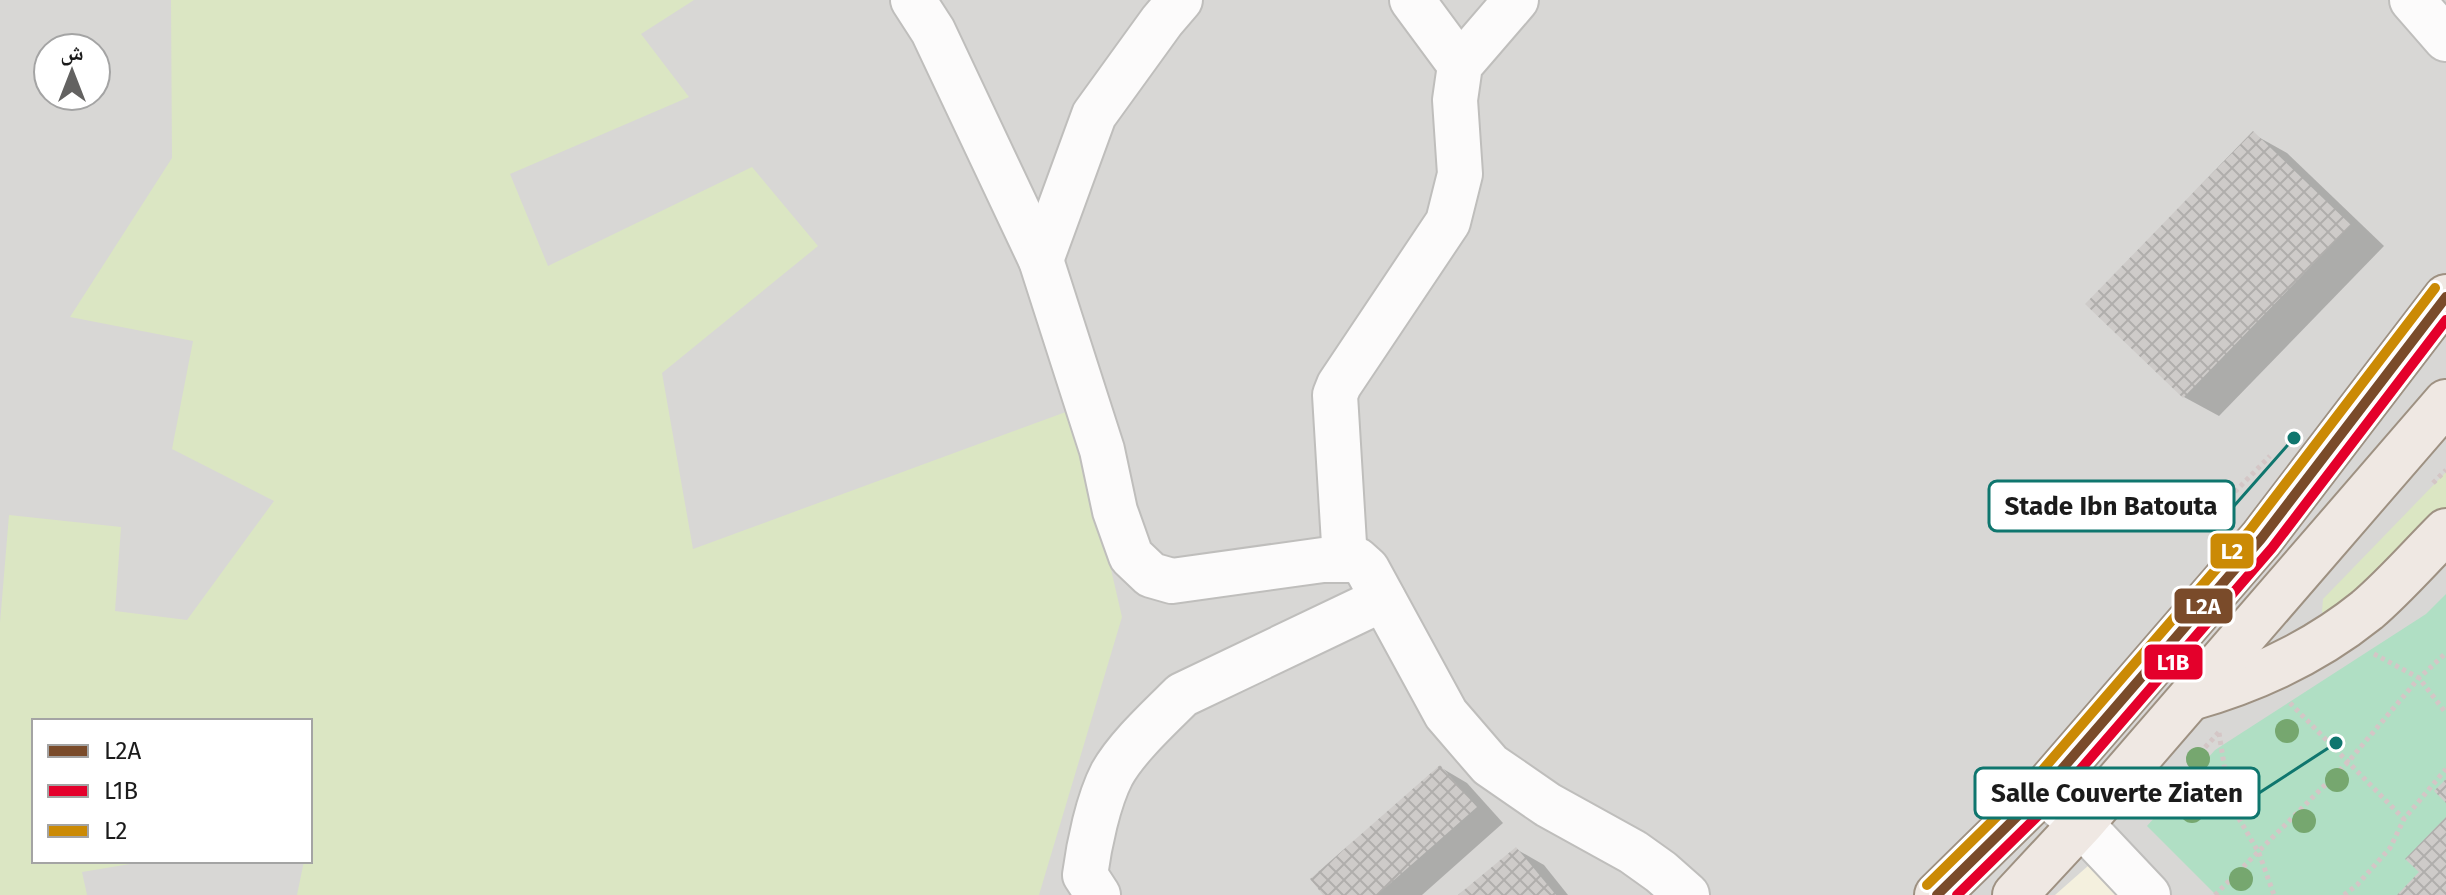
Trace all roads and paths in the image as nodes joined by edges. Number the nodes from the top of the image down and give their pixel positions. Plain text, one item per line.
1 (913, 0) edge
2 (1180, 0) edge
3 (1412, 0) edge
4 (1516, 0) edge
5 (2412, 0) edge
6 (2446, 39) edge
7 (1460, 65) junction
8 (1041, 260) junction
9 (2446, 297) edge
10 (2446, 402) edge
11 (2446, 531) edge
12 (1345, 560) junction
13 (1383, 599) junction
14 (2446, 653) edge
15 (2283, 696) dead end
16 (2197, 697) junction
17 (2348, 762) junction
18 (2446, 769) edge
19 (2043, 791) junction
20 (2404, 819) junction
21 (2081, 824) junction
22 (2259, 853) junction
23 (1098, 895) edge
24 (1687, 895) edge
25 (1937, 895) edge
26 (2015, 895) edge
27 (2148, 895) edge
28 (2215, 895) edge
29 (2274, 895) edge
30 (2344, 895) edge

1 - 8 street
2 - 8 street
3 - 7 street
4 - 7 street
5 - 6 street
7 - 12 street
8 - 12 street
9 - 19 main road
10 - 16 main road
11 - 16 main road
12 - 13 street
13 - 23 street
13 - 24 street
14 - 17 path
15 - 17 path
16 - 21 main road
16 - 22 path
17 - 20 path
17 - 22 path
18 - 20 path
19 - 21 street
19 - 25 main road
20 - 30 path
21 - 26 main road
21 - 27 street
22 - 28 path
22 - 29 path

